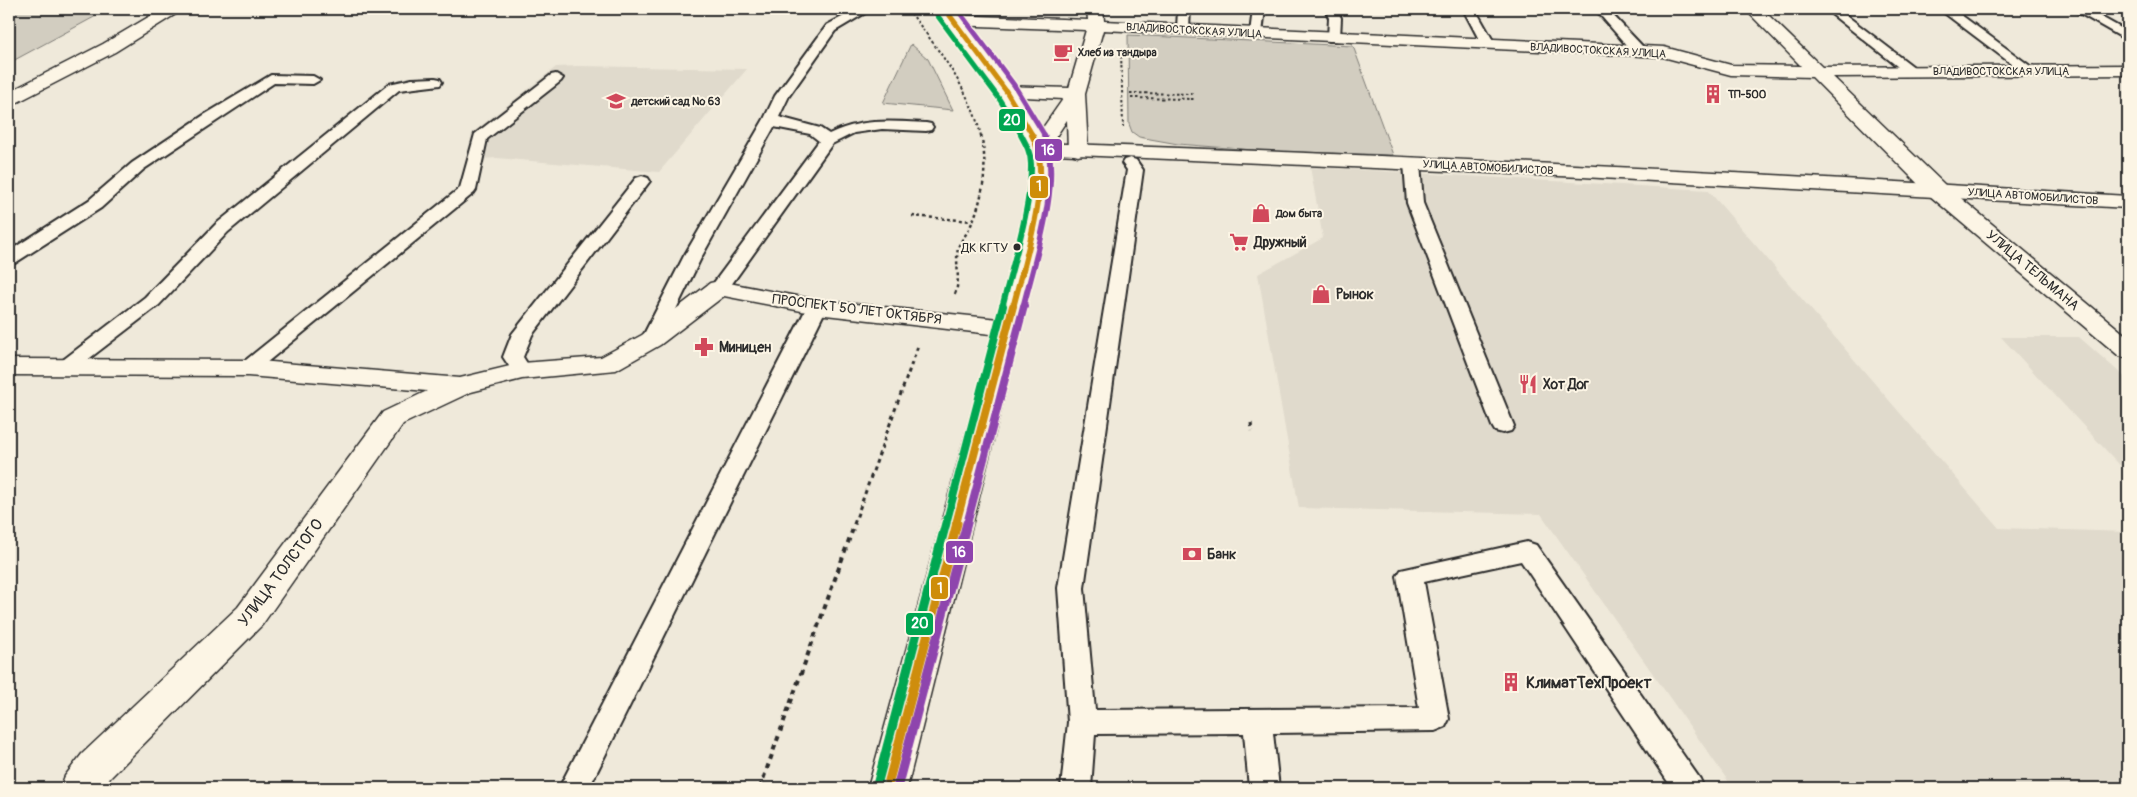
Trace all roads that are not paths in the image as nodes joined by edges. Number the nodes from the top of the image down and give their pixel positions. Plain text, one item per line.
1 (173, 9) edge
2 (866, 9) edge
3 (1184, 9) edge
4 (1259, 9) edge
5 (1331, 9) edge
6 (1469, 9) edge
7 (1601, 9) edge
8 (1753, 9) edge
9 (1830, 9) edge
10 (1945, 9) edge
11 (2078, 9) edge
12 (949, 14) edge
13 (1095, 17) edge
14 (1183, 29) junction
15 (1256, 33) junction
16 (1334, 38) junction
17 (2128, 38) edge
18 (1488, 44) junction
19 (1639, 51) junction
20 (2128, 70) edge
21 (1912, 71) junction
22 (2030, 71) junction
23 (1816, 72) junction
24 (556, 78) dead end
25 (313, 80) dead end
26 (435, 82) dead end
27 (1006, 91) junction
28 (1076, 94) junction
29 (9, 99) edge
30 (771, 119) junction
31 (926, 127) dead end
32 (828, 141) junction
33 (1038, 149) junction
34 (1078, 150) junction
35 (1412, 163) junction
36 (1130, 164) dead end
37 (642, 181) dead end
38 (1938, 190) junction
39 (2128, 202) edge
40 (9, 259) edge
41 (719, 288) junction
42 (817, 307) junction
43 (1008, 328) junction
44 (651, 340) junction
45 (2128, 350) edge
46 (9, 367) edge
47 (66, 367) junction
48 (248, 368) junction
49 (522, 370) junction
50 (461, 386) junction
51 (1503, 426) dead end
52 (1257, 721) junction
53 (1082, 722) junction
54 (79, 788) edge
55 (574, 788) edge
56 (887, 788) edge
57 (1076, 788) edge
58 (1264, 788) edge
59 (1689, 788) edge

1 - 29 street
2 - 30 lane
3 - 14 lane
4 - 15 lane
5 - 16 lane
6 - 18 lane
7 - 19 lane
8 - 23 street
9 - 21 lane
10 - 22 lane
11 - 17 lane
12 - 13 street, ВЛАДИВОСТОКСКАЯ УЛИЦА
12 - 27 street
13 - 14 street, ВЛАДИВОСТОКСКАЯ УЛИЦА
13 - 28 street
14 - 15 street, ВЛАДИВОСТОКСКАЯ УЛИЦА
15 - 16 street, ВЛАДИВОСТОКСКАЯ УЛИЦА
16 - 18 street, ВЛАДИВОСТОКСКАЯ УЛИЦА
18 - 19 street, ВЛАДИВОСТОКСКАЯ УЛИЦА
19 - 23 street, ВЛАДИВОСТОКСКАЯ УЛИЦА
20 - 22 street, ВЛАДИВОСТОКСКАЯ УЛИЦА
21 - 22 street, ВЛАДИВОСТОКСКАЯ УЛИЦА
21 - 23 street, ВЛАДИВОСТОКСКАЯ УЛИЦА
23 - 38 street
24 - 48 lane
25 - 40 lane
26 - 47 lane
27 - 28 street
27 - 33 street
28 - 33 street
28 - 34 street
30 - 32 lane
30 - 44 lane
31 - 32 lane
32 - 41 lane
33 - 34 street, УЛИЦА АВТОМОБИЛИСТОВ
33 - 43 street
34 - 35 street, УЛИЦА АВТОМОБИЛИСТОВ
35 - 38 street, УЛИЦА АВТОМОБИЛИСТОВ
35 - 51 lane
36 - 53 lane
37 - 49 lane
38 - 39 street, УЛИЦА АВТОМОБИЛИСТОВ
38 - 45 street, УЛИЦА ТЕЛЬМАНА
41 - 42 street, ПРОСПЕКТ 50 ЛЕТ ОКТЯБРЯ
41 - 44 street
42 - 43 street, ПРОСПЕКТ 50 ЛЕТ ОКТЯБРЯ
42 - 55 lane
43 - 56 street
44 - 49 street
46 - 47 street
47 - 48 street
48 - 50 street
49 - 50 street
50 - 54 street, УЛИЦА ТОЛСТОГО
52 - 53 lane
52 - 58 lane
52 - 59 lane
53 - 57 lane

